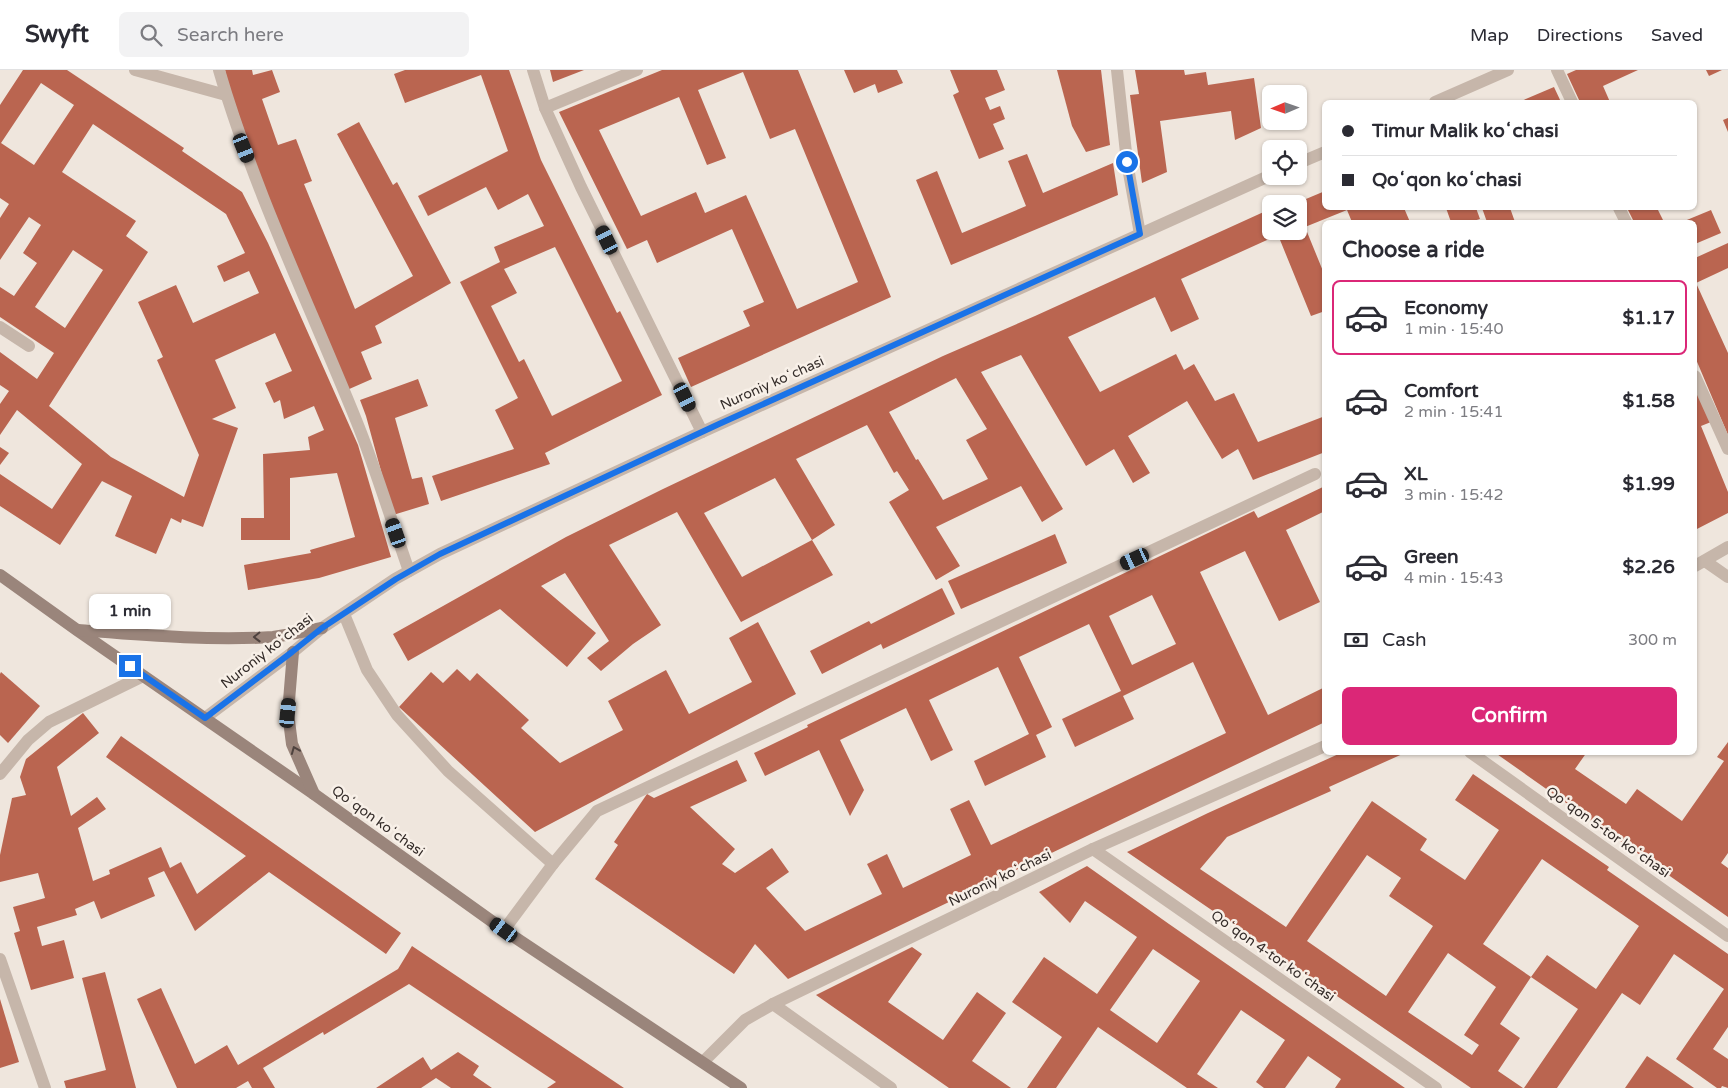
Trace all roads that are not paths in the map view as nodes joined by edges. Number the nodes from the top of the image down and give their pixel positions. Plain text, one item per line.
1 (135, 70) edge
2 (219, 70) edge
3 (534, 70) edge
4 (637, 70) edge
5 (1117, 70) edge
6 (1508, 70) edge
7 (1557, 70) edge
8 (226, 95) junction
9 (1440, 100) edge
10 (1571, 100) edge
11 (545, 108) junction
12 (1322, 153) edge
13 (1307, 160) edge
14 (1262, 180) edge
15 (1140, 234) junction
16 (0, 327) edge
17 (28, 346) dead end
18 (1697, 380) edge
19 (702, 432) junction
20 (1728, 449) edge
21 (1315, 474) dead end
22 (1728, 547) edge
23 (1700, 563) edge
24 (409, 570) junction
25 (0, 575) edge
26 (1728, 577) edge
27 (344, 614) junction
28 (322, 628) junction
29 (77, 630) junction
30 (292, 652) junction
31 (143, 676) junction
32 (205, 718) junction
33 (1322, 747) edge
34 (1474, 755) edge
35 (0, 774) edge
36 (314, 794) junction
37 (1093, 849) junction
38 (553, 864) junction
39 (504, 930) junction
40 (1728, 936) edge
41 (0, 960) edge
42 (773, 1004) junction
43 (704, 1062) junction
44 (44, 1088) edge
45 (741, 1088) edge
46 (891, 1088) edge
47 (1436, 1088) edge

1 - 8 street
2 - 8 street
3 - 11 street
4 - 11 street
5 - 15 street
6 - 9 street
7 - 10 street
8 - 24 street
11 - 19 street
12 - 13 street
14 - 15 street, Nuroniy koʻchasi
15 - 19 street, Nuroniy koʻchasi
16 - 17 street
18 - 20 street
19 - 24 street, Nuroniy koʻchasi
21 - 38 street
22 - 23 street
23 - 26 street
24 - 27 street, Nuroniy koʻchasi
25 - 29 main road, Qoʻqon koʻchasi
27 - 28 street, Nuroniy koʻchasi
27 - 38 street
28 -> 29 main road
28 - 30 street, Nuroniy koʻchasi
29 - 31 main road, Qoʻqon koʻchasi
30 - 32 street, Nuroniy koʻchasi
36 -> 30 main road
31 - 32 main road, Qoʻqon koʻchasi
31 - 35 street
32 - 36 main road, Qoʻqon koʻchasi
33 - 37 street, Nuroniy koʻchasi
34 - 40 street, Qoʻqon 5-tor koʻchasi
36 - 39 main road, Qoʻqon koʻchasi
37 - 42 street, Nuroniy koʻchasi
37 - 47 street, Qoʻqon 4-tor koʻchasi
38 - 39 street
39 - 43 main road, Qoʻqon koʻchasi
41 - 44 street
42 - 43 street, Nuroniy koʻchasi
42 - 46 street
43 - 45 main road, Qoʻqon koʻchasi

